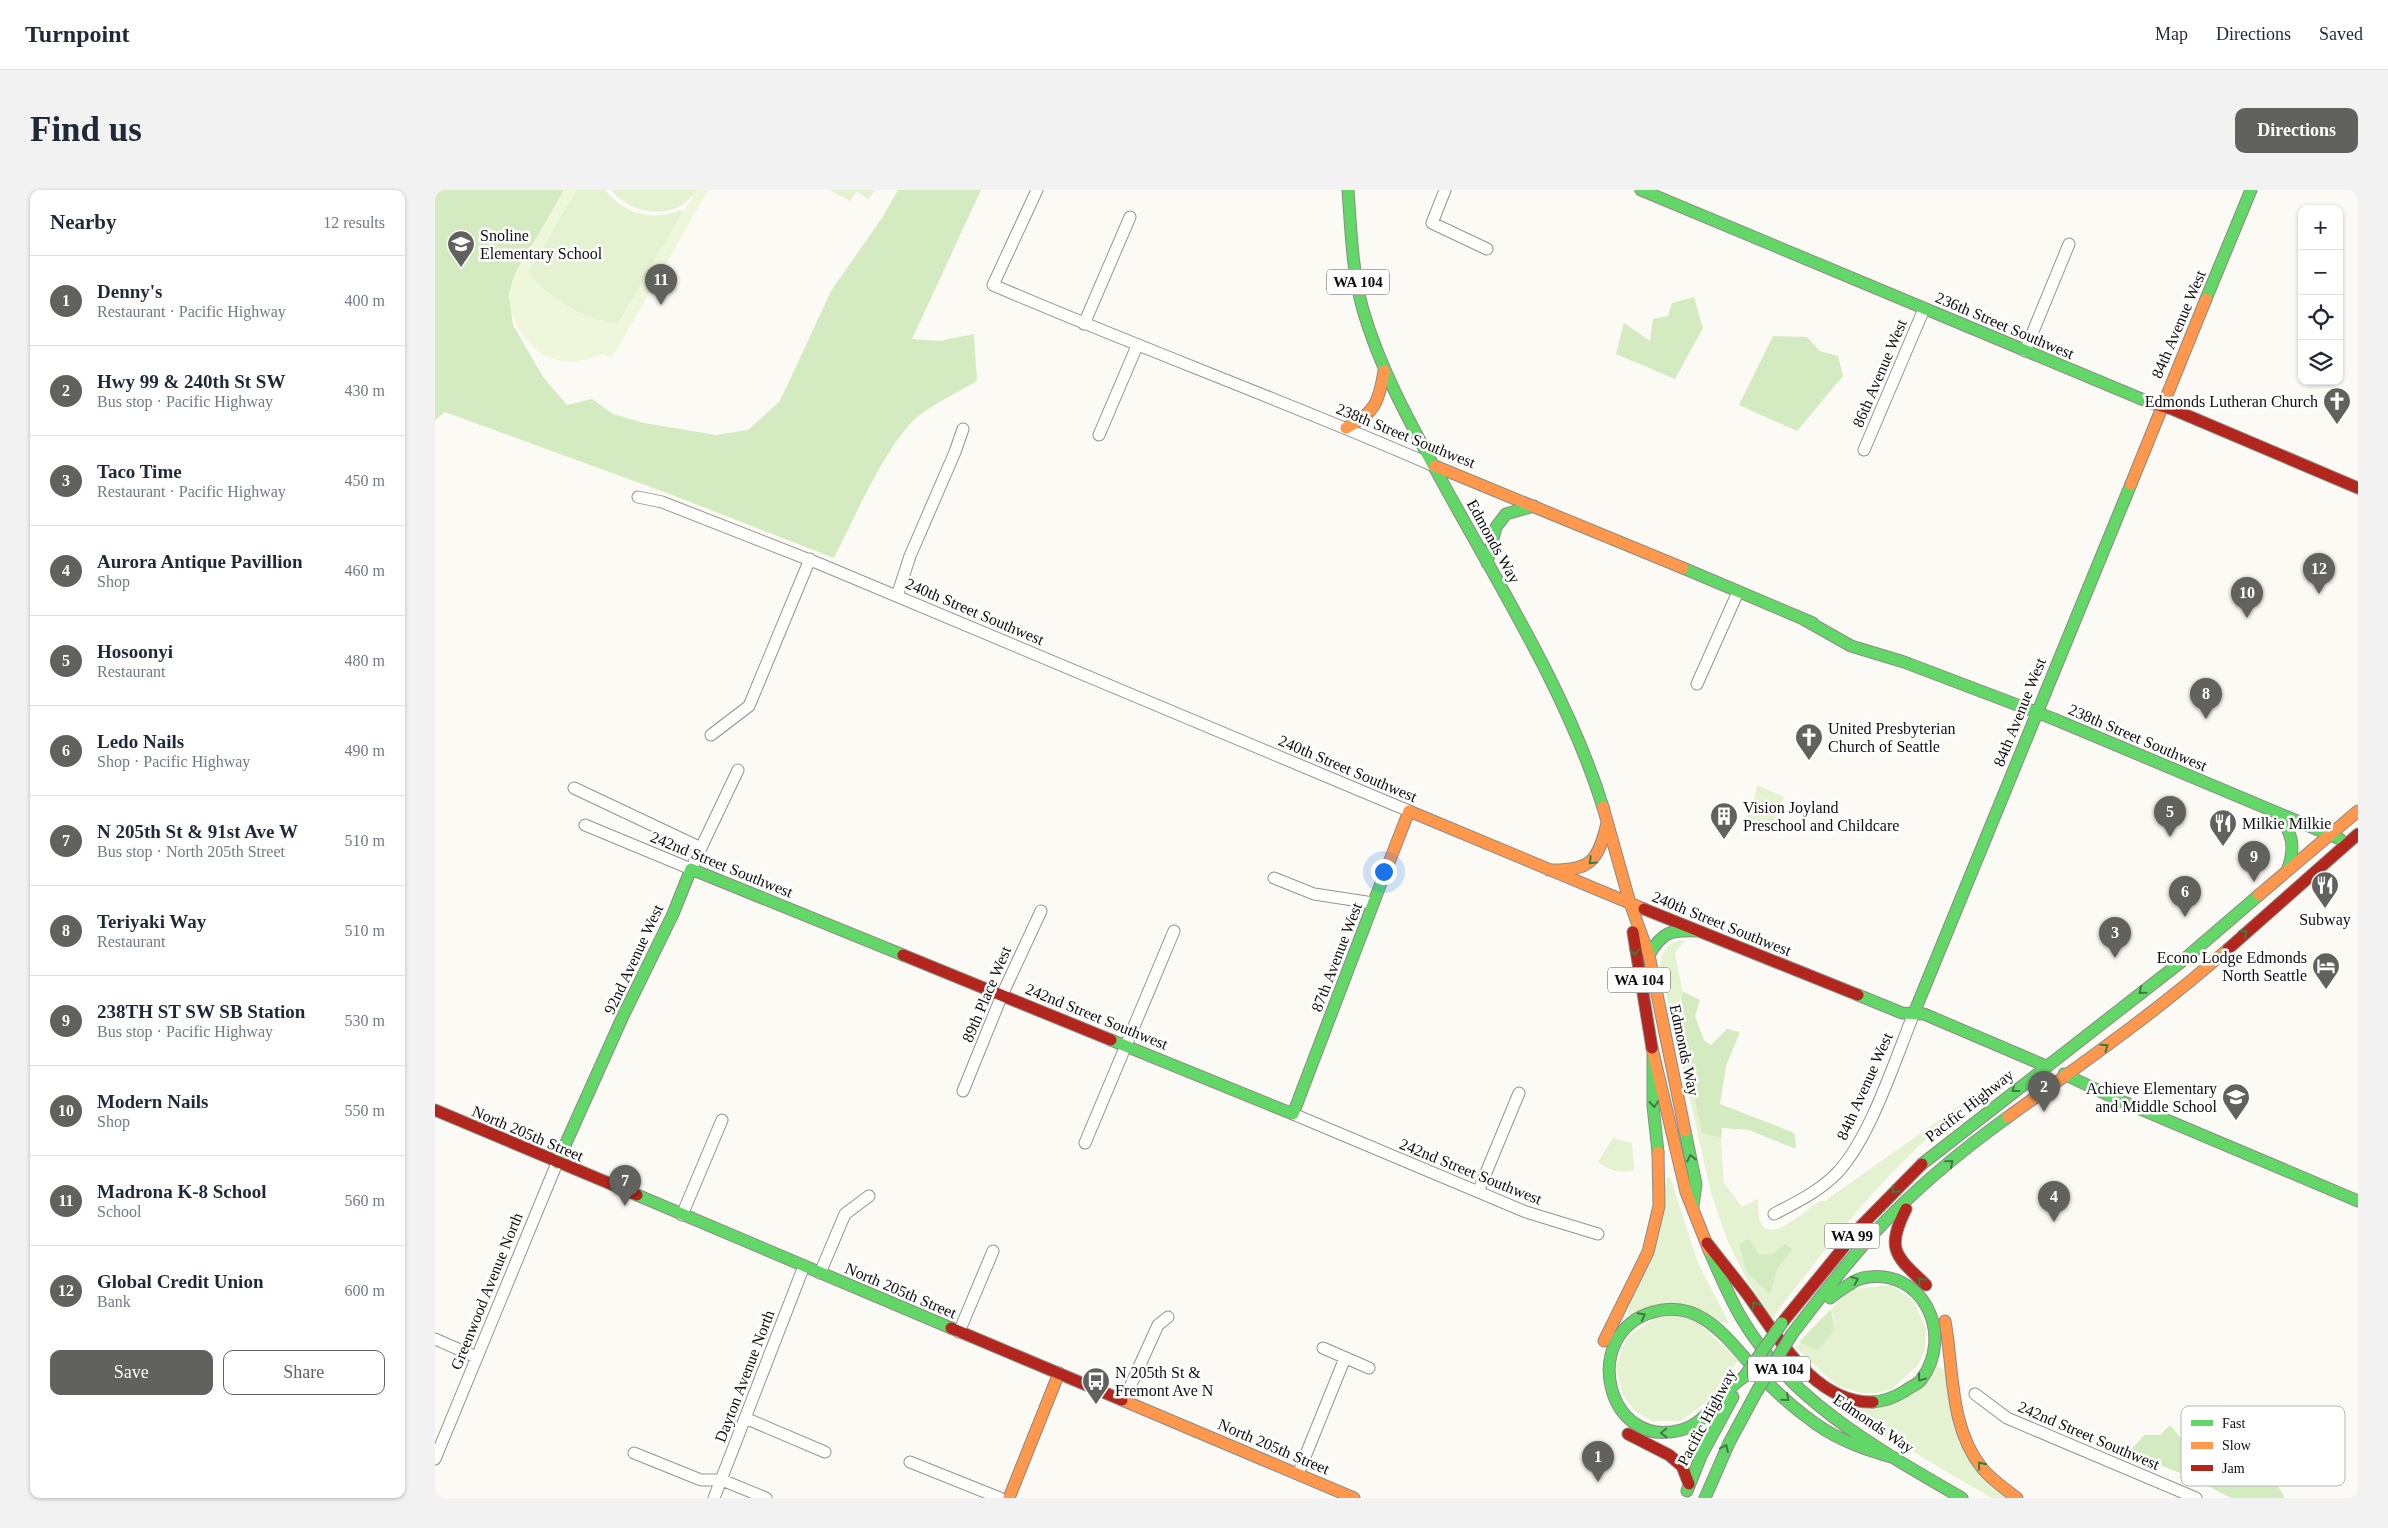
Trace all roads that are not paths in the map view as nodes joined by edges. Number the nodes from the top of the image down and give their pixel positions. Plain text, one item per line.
1 (1037, 190) edge
2 (1348, 190) edge
3 (1445, 190) edge
4 (1641, 190) edge
5 (2251, 190) edge
6 (1130, 216) dead end
7 (2069, 244) dead end
8 (1487, 249) dead end
9 (1924, 309) junction
10 (1084, 324) junction
11 (1137, 346) junction
12 (2025, 352) junction
13 (1384, 371) junction
14 (2162, 407) junction
15 (1346, 428) junction
16 (963, 429) dead end
17 (1099, 435) dead end
18 (1864, 450) dead end
19 (1435, 466) junction
20 (2358, 488) edge
21 (638, 497) dead end
22 (1534, 506) junction
23 (809, 559) junction
24 (1487, 563) junction
25 (1738, 592) junction
26 (897, 596) junction
27 (1697, 684) dead end
28 (2036, 713) junction
29 (711, 735) dead end
30 (738, 770) dead end
31 (574, 788) dead end
32 (1409, 811) junction
33 (2358, 811) edge
34 (2275, 812) junction
35 (1607, 819) junction
36 (585, 824) dead end
37 (2330, 834) junction
38 (2358, 834) edge
39 (2353, 844) edge
40 (701, 848) junction
41 (691, 869) junction
42 (1549, 870) junction
43 (2287, 871) junction
44 (1274, 878) dead end
45 (1373, 903) junction
46 (1630, 903) junction
47 (1041, 911) dead end
48 (1174, 931) dead end
49 (1696, 931) junction
50 (1649, 956) junction
51 (1002, 995) junction
52 (2122, 1007) junction
53 (1914, 1013) junction
54 (1125, 1044) junction
55 (1653, 1056) junction
56 (2046, 1066) junction
57 (2064, 1074) junction
58 (963, 1091) dead end
59 (1519, 1092) dead end
60 (435, 1110) edge
61 (1293, 1114) junction
62 (722, 1120) dead end
63 (1990, 1130) junction
64 (1085, 1143) dead end
65 (557, 1163) junction
66 (1478, 1192) junction
67 (1916, 1193) junction
68 (869, 1196) dead end
69 (2358, 1201) edge
70 (1693, 1206) junction
71 (1775, 1214) dead end
72 (682, 1215) junction
73 (1598, 1234) dead end
74 (1707, 1243) junction
75 (993, 1251) dead end
76 (804, 1266) junction
77 (820, 1273) junction
78 (1168, 1317) dead end
79 (959, 1332) junction
80 (1792, 1334) junction
81 (435, 1339) edge
82 (1323, 1348) dead end
83 (1599, 1355) dead end
84 (476, 1357) junction
85 (1345, 1358) junction
86 (1369, 1368) dead end
87 (1059, 1373) junction
88 (1744, 1377) junction
89 (1975, 1394) dead end
90 (1125, 1400) junction
91 (745, 1418) junction
92 (1617, 1427) dead end
93 (825, 1452) dead end
94 (634, 1453) dead end
95 (435, 1458) edge
96 (1895, 1458) junction
97 (910, 1462) dead end
98 (1298, 1474) junction
99 (721, 1480) junction
100 (1689, 1484) junction
101 (714, 1498) edge
102 (766, 1498) edge
103 (1000, 1498) edge
104 (1009, 1498) edge
105 (1354, 1498) edge
106 (1684, 1498) edge
107 (1705, 1498) edge
108 (1962, 1498) edge
109 (2017, 1498) edge
110 (2196, 1498) edge

1 - 10 street, 238th Street Southwest
2 - 13 main road, Edmonds Way / WA 104
3 - 8 street
4 - 9 main road, 236th Street Southwest
5 - 14 main road, 84th Avenue West
6 - 10 street
7 - 12 street
9 - 12 main road, 236th Street Southwest
9 - 18 street, 86th Avenue West
10 - 11 street, 238th Street Southwest
11 - 15 street, 238th Street Southwest
11 - 17 street
12 - 14 main road, 236th Street Southwest
13 - 15 main road
13 - 19 main road, Edmonds Way / WA 104
14 - 20 main road, 236th Street Southwest
14 - 28 main road, 84th Avenue West
15 - 19 street, 238th Street Southwest
16 - 26 street
19 - 22 main road, 238th Street Southwest
19 - 24 main road, Edmonds Way / WA 104
21 - 23 street, 240th Street Southwest
22 - 24 main road
22 - 25 main road, 238th Street Southwest
23 - 26 street, 240th Street Southwest
23 - 29 street
24 - 35 main road, Edmonds Way / WA 104
25 - 27 street
25 - 28 main road, 238th Street Southwest
26 - 32 street, 240th Street Southwest
28 - 34 main road, 238th Street Southwest
28 - 53 main road, 84th Avenue West
30 - 40 street, 92nd Avenue West
31 - 40 street, 242nd Street Southwest
32 - 42 main road, 240th Street Southwest
32 - 45 main road, 87th Avenue West
33 - 37 main road, Pacific Highway / WA 99
34 - 37 main road, 238th Street Southwest
34 - 43 main road
35 -> 42 main road
35 - 46 main road, Edmonds Way / WA 104
36 - 41 street, 242nd Street Southwest
37 - 39 main road, 238th Street Southwest
37 - 43 main road, Pacific Highway / WA 99
38 - 39 main road, Pacific Highway / WA 99
57 -> 39 main road, Pacific Highway / WA 99
40 - 41 street, 92nd Avenue West
41 - 51 main road, 242nd Street Southwest
41 - 65 main road, 92nd Avenue West
42 - 46 main road, 240th Street Southwest
43 -> 52 main road, Pacific Highway / WA 99
44 - 45 street
45 - 61 main road, 87th Avenue West
46 - 49 main road, 240th Street Southwest
46 - 50 main road, Edmonds Way / WA 104
46 -> 55 main road, Edmonds Way / WA 104
47 - 51 street, 89th Place West
48 - 54 street
49 - 50 main road
49 - 53 main road, 240th Street Southwest
70 -> 50 main road, Edmonds Way / WA 104
51 - 54 main road, 242nd Street Southwest
51 - 58 street, 89th Place West
52 - 56 main road, Pacific Highway / WA 99
52 - 57 main road
53 - 56 main road, 240th Street Southwest
53 - 71 street, 84th Avenue West
54 - 61 main road, 242nd Street Southwest
54 - 64 street
55 - 70 main road, Edmonds Way / WA 104
55 -> 83 main road
56 - 63 main road
56 -> 88 main road, Pacific Highway / WA 99, bridge
57 - 63 main road, Pacific Highway / WA 99
57 - 69 main road
59 - 66 street
60 - 65 main road, North 205th Street
61 - 66 street, 242nd Street Southwest
62 - 72 street
67 -> 63 main road, Pacific Highway / WA 99
65 - 72 main road, North 205th Street
65 - 84 street, Greenwood Avenue North
66 - 73 street, 242nd Street Southwest
67 - 80 main road, Pacific Highway / WA 99
109 -> 67 main road
68 - 77 street
70 - 74 main road, Edmonds Way / WA 104
72 - 76 main road, North 205th Street
80 -> 74 main road
74 - 96 main road, Edmonds Way / WA 104
75 - 79 street
76 - 77 main road, North 205th Street
76 - 91 street, Dayton Avenue North
77 - 79 main road, North 205th Street
78 - 90 street
79 - 87 main road, North 205th Street
107 -> 80 main road, Pacific Highway / WA 99, bridge
81 - 84 street
82 - 85 street
84 - 95 street, Greenwood Avenue North
85 - 86 street
85 - 98 street
87 - 90 main road, North 205th Street
87 - 104 main road
88 -> 96 main road
88 - 100 main road, Pacific Highway / WA 99
89 - 110 street, 242nd Street Southwest
90 - 98 main road, North 205th Street
91 - 93 street
91 - 99 street, Dayton Avenue North
92 - 100 main road
94 - 99 street
96 - 108 main road, Edmonds Way / WA 104
97 - 103 street
98 - 105 main road, North 205th Street
99 - 101 street, Dayton Avenue North
99 - 102 street
100 - 106 main road, Pacific Highway / WA 99

